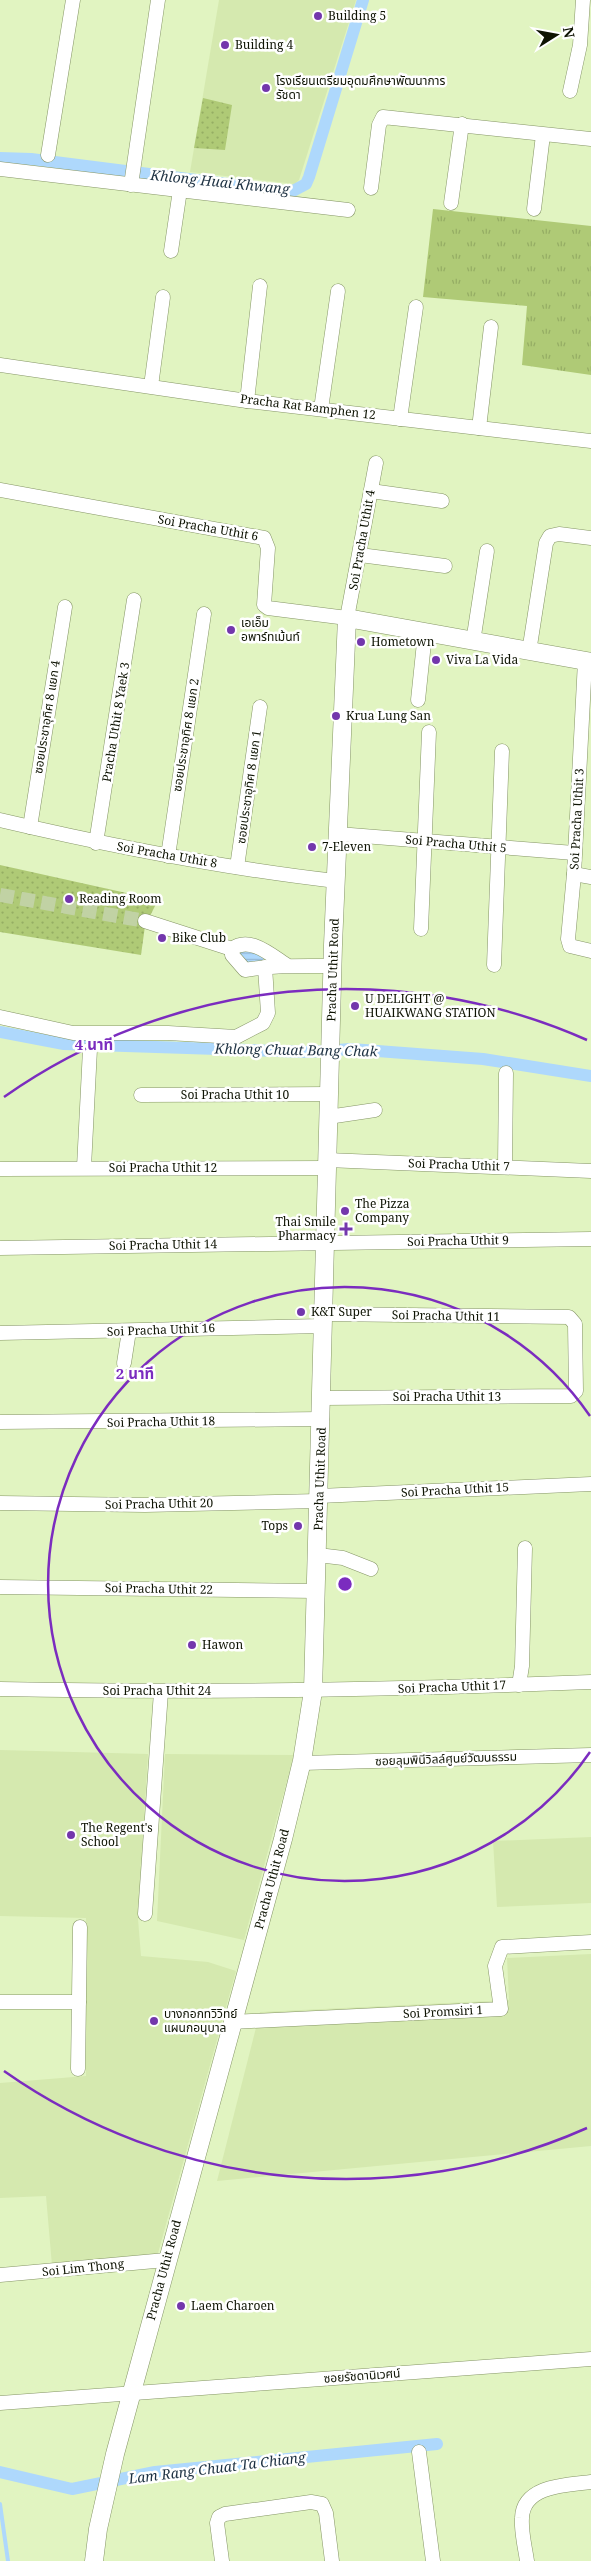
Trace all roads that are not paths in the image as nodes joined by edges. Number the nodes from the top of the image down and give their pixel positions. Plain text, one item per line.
1 (73, 0) edge
2 (158, 0) edge
3 (583, 0) edge
4 (570, 91) dead end
5 (462, 124) junction
6 (543, 135) junction
7 (591, 140) edge
8 (48, 155) dead end
9 (0, 169) edge
10 (131, 183) junction
11 (371, 188) dead end
12 (180, 190) junction
13 (451, 204) dead end
14 (534, 209) dead end
15 (348, 210) dead end
16 (172, 251) dead end
17 (260, 286) dead end
18 (338, 291) dead end
19 (163, 297) dead end
20 (416, 307) dead end
21 (491, 327) dead end
22 (0, 365) edge
23 (151, 386) junction
24 (247, 401) junction
25 (321, 409) junction
26 (400, 418) junction
27 (479, 428) junction
28 (591, 441) edge
29 (376, 463) dead end
30 (0, 490) edge
31 (372, 491) junction
32 (442, 501) dead end
33 (591, 538) edge
34 (487, 550) dead end
35 (360, 555) junction
36 (445, 566) dead end
37 (134, 600) dead end
38 (65, 608) dead end
39 (204, 614) dead end
40 (348, 618) junction
41 (425, 633) junction
42 (473, 642) junction
43 (529, 652) junction
44 (588, 662) edge
45 (418, 700) dead end
46 (260, 707) dead end
47 (429, 732) dead end
48 (502, 751) dead end
49 (0, 820) edge
50 (30, 827) junction
51 (338, 834) junction
52 (424, 841) junction
53 (96, 843) junction
54 (500, 848) junction
55 (574, 853) junction
56 (168, 856) junction
57 (237, 867) junction
58 (574, 874) junction
59 (591, 877) edge
60 (336, 881) junction
61 (145, 921) tunnel mouth
62 (420, 929) dead end
63 (232, 949) junction
64 (591, 951) edge
65 (494, 965) dead end
66 (288, 966) junction
67 (333, 966) junction
68 (265, 967) junction
69 (0, 1017) edge
70 (90, 1049) dead end
71 (506, 1073) dead end
72 (329, 1094) junction
73 (141, 1095) dead end
74 (375, 1110) dead end
75 (328, 1117) junction
76 (327, 1164) junction
77 (505, 1166) junction
78 (84, 1167) junction
79 (0, 1169) edge
80 (591, 1171) edge
81 (591, 1239) edge
82 (325, 1243) junction
83 (0, 1248) edge
84 (323, 1320) junction
85 (129, 1331) junction
86 (0, 1333) edge
87 (124, 1363) dead end
88 (571, 1396) joint
89 (322, 1398) junction
90 (322, 1419) junction
91 (0, 1422) edge
92 (591, 1484) edge
93 (319, 1499) junction
94 (0, 1503) edge
95 (525, 1548) dead end
96 (318, 1555) junction
97 (371, 1569) dead end
98 (0, 1587) edge
99 (317, 1591) junction
100 (591, 1682) edge
101 (519, 1685) junction
102 (0, 1689) edge
103 (313, 1691) junction
104 (161, 1692) junction
105 (591, 1754) edge
106 (302, 1763) junction
107 (146, 1914) dead end
108 (80, 1927) dead end
109 (591, 1942) edge
110 (0, 2002) edge
111 (79, 2002) junction
112 (232, 2022) junction
113 (78, 2069) dead end
114 (166, 2260) junction
115 (0, 2276) edge
116 (591, 2359) edge
117 (133, 2393) junction
118 (0, 2403) edge
119 (419, 2452) dead end
120 (591, 2482) edge
121 (94, 2561) edge
122 (222, 2561) edge
123 (332, 2561) edge
124 (433, 2561) edge
125 (527, 2561) edge

1 - 8 street
2 - 10 street
3 - 4 street
5 - 6 street
5 - 11 street
5 - 13 street
6 - 7 street
6 - 14 street
9 - 10 street
10 - 12 street
12 - 15 street
12 - 16 street
17 - 24 street
18 - 25 street
19 - 23 street
20 - 26 street
21 - 27 street
22 - 23 street, Pracha Rat Bamphen 12
23 - 24 street, Pracha Rat Bamphen 12
24 - 25 street, Pracha Rat Bamphen 12
25 - 26 street, Pracha Rat Bamphen 12
26 - 27 street, Pracha Rat Bamphen 12
27 - 28 street, Pracha Rat Bamphen 12
29 - 31 street, Soi Pracha Uthit 4
30 - 40 street, Soi Pracha Uthit 6
31 - 32 street
31 - 35 street, Soi Pracha Uthit 4
33 - 43 street
34 - 42 street
35 - 36 street
35 - 40 street, Soi Pracha Uthit 4
37 - 53 street, Pracha Uthit 8 Yaek 3
38 - 50 street, ซอยประชาอุทิศ 8 แยก 4
39 - 56 street, ซอยประชาอุทิศ 8 แยก 2
40 - 41 main road
40 - 51 main road, Pracha Uthit Road
41 - 42 main road
41 - 45 street
42 - 43 main road
43 - 44 main road
44 - 55 street, Soi Pracha Uthit 3
46 - 57 street, ซอยประชาอุทิศ 8 แยก 1
47 - 52 street
48 - 54 street
49 - 50 street, Soi Pracha Uthit 8
50 - 53 street, Soi Pracha Uthit 8
51 - 52 street, Soi Pracha Uthit 5
51 - 60 main road, Pracha Uthit Road
52 - 54 street, Soi Pracha Uthit 5
52 - 62 street
53 - 56 street, Soi Pracha Uthit 8
54 - 55 street, Soi Pracha Uthit 5
54 - 65 street
55 - 58 street, Soi Pracha Uthit 3
56 - 57 street, Soi Pracha Uthit 8
57 - 60 street, Soi Pracha Uthit 8
58 - 59 street
58 - 64 street, Soi Pracha Uthit 3
60 - 67 main road, Pracha Uthit Road
61 - 63 street
63 - 66 street
63 - 68 street
66 - 67 street
66 - 68 street
67 - 72 main road, Pracha Uthit Road
68 - 69 street
70 - 78 street
71 - 77 street
72 - 73 street, Soi Pracha Uthit 10
72 - 75 main road, Pracha Uthit Road
74 - 75 street
75 - 76 main road, Pracha Uthit Road
76 - 77 street, Soi Pracha Uthit 7
76 - 78 street, Soi Pracha Uthit 12
76 - 82 main road, Pracha Uthit Road
77 - 80 street, Soi Pracha Uthit 7
78 - 79 street, Soi Pracha Uthit 12
81 - 82 street, Soi Pracha Uthit 9
82 - 83 street, Soi Pracha Uthit 14
82 - 84 main road, Pracha Uthit Road
84 - 85 street, Soi Pracha Uthit 16
84 - 88 street, Soi Pracha Uthit 11
84 - 89 main road, Pracha Uthit Road
85 - 86 street, Soi Pracha Uthit 16
85 - 87 street
88 - 89 street, Soi Pracha Uthit 13
89 - 90 main road, Pracha Uthit Road
90 - 91 street, Soi Pracha Uthit 18
90 - 93 main road, Pracha Uthit Road
92 - 93 street, Soi Pracha Uthit 15
93 - 94 street, Soi Pracha Uthit 20
93 - 96 main road, Pracha Uthit Road
95 - 101 street
96 - 97 street
96 - 99 main road, Pracha Uthit Road
98 - 99 street, Soi Pracha Uthit 22
99 - 103 main road, Pracha Uthit Road
100 - 101 street, Soi Pracha Uthit 17
101 - 103 street, Soi Pracha Uthit 17
102 - 104 street, Soi Pracha Uthit 24
103 - 104 street, Soi Pracha Uthit 24
103 - 106 main road, Pracha Uthit Road
104 - 107 street
105 - 106 street, ซอยลุมพินีวิลล์ศูนย์วัฒนธรรม
106 - 112 main road, Pracha Uthit Road
108 - 111 street
109 - 112 street, Soi Promsiri 1
110 - 111 street
111 - 113 street
112 - 114 main road, Pracha Uthit Road
114 - 115 street, Soi Lim Thong
114 - 117 main road, Pracha Uthit Road
116 - 117 street, ซอยรัชดานิเวศน์
117 - 118 street, ซอยรัชดานิเวศน์
117 - 121 main road, Pracha Uthit Road
119 - 124 street
120 - 125 street
122 - 123 street

